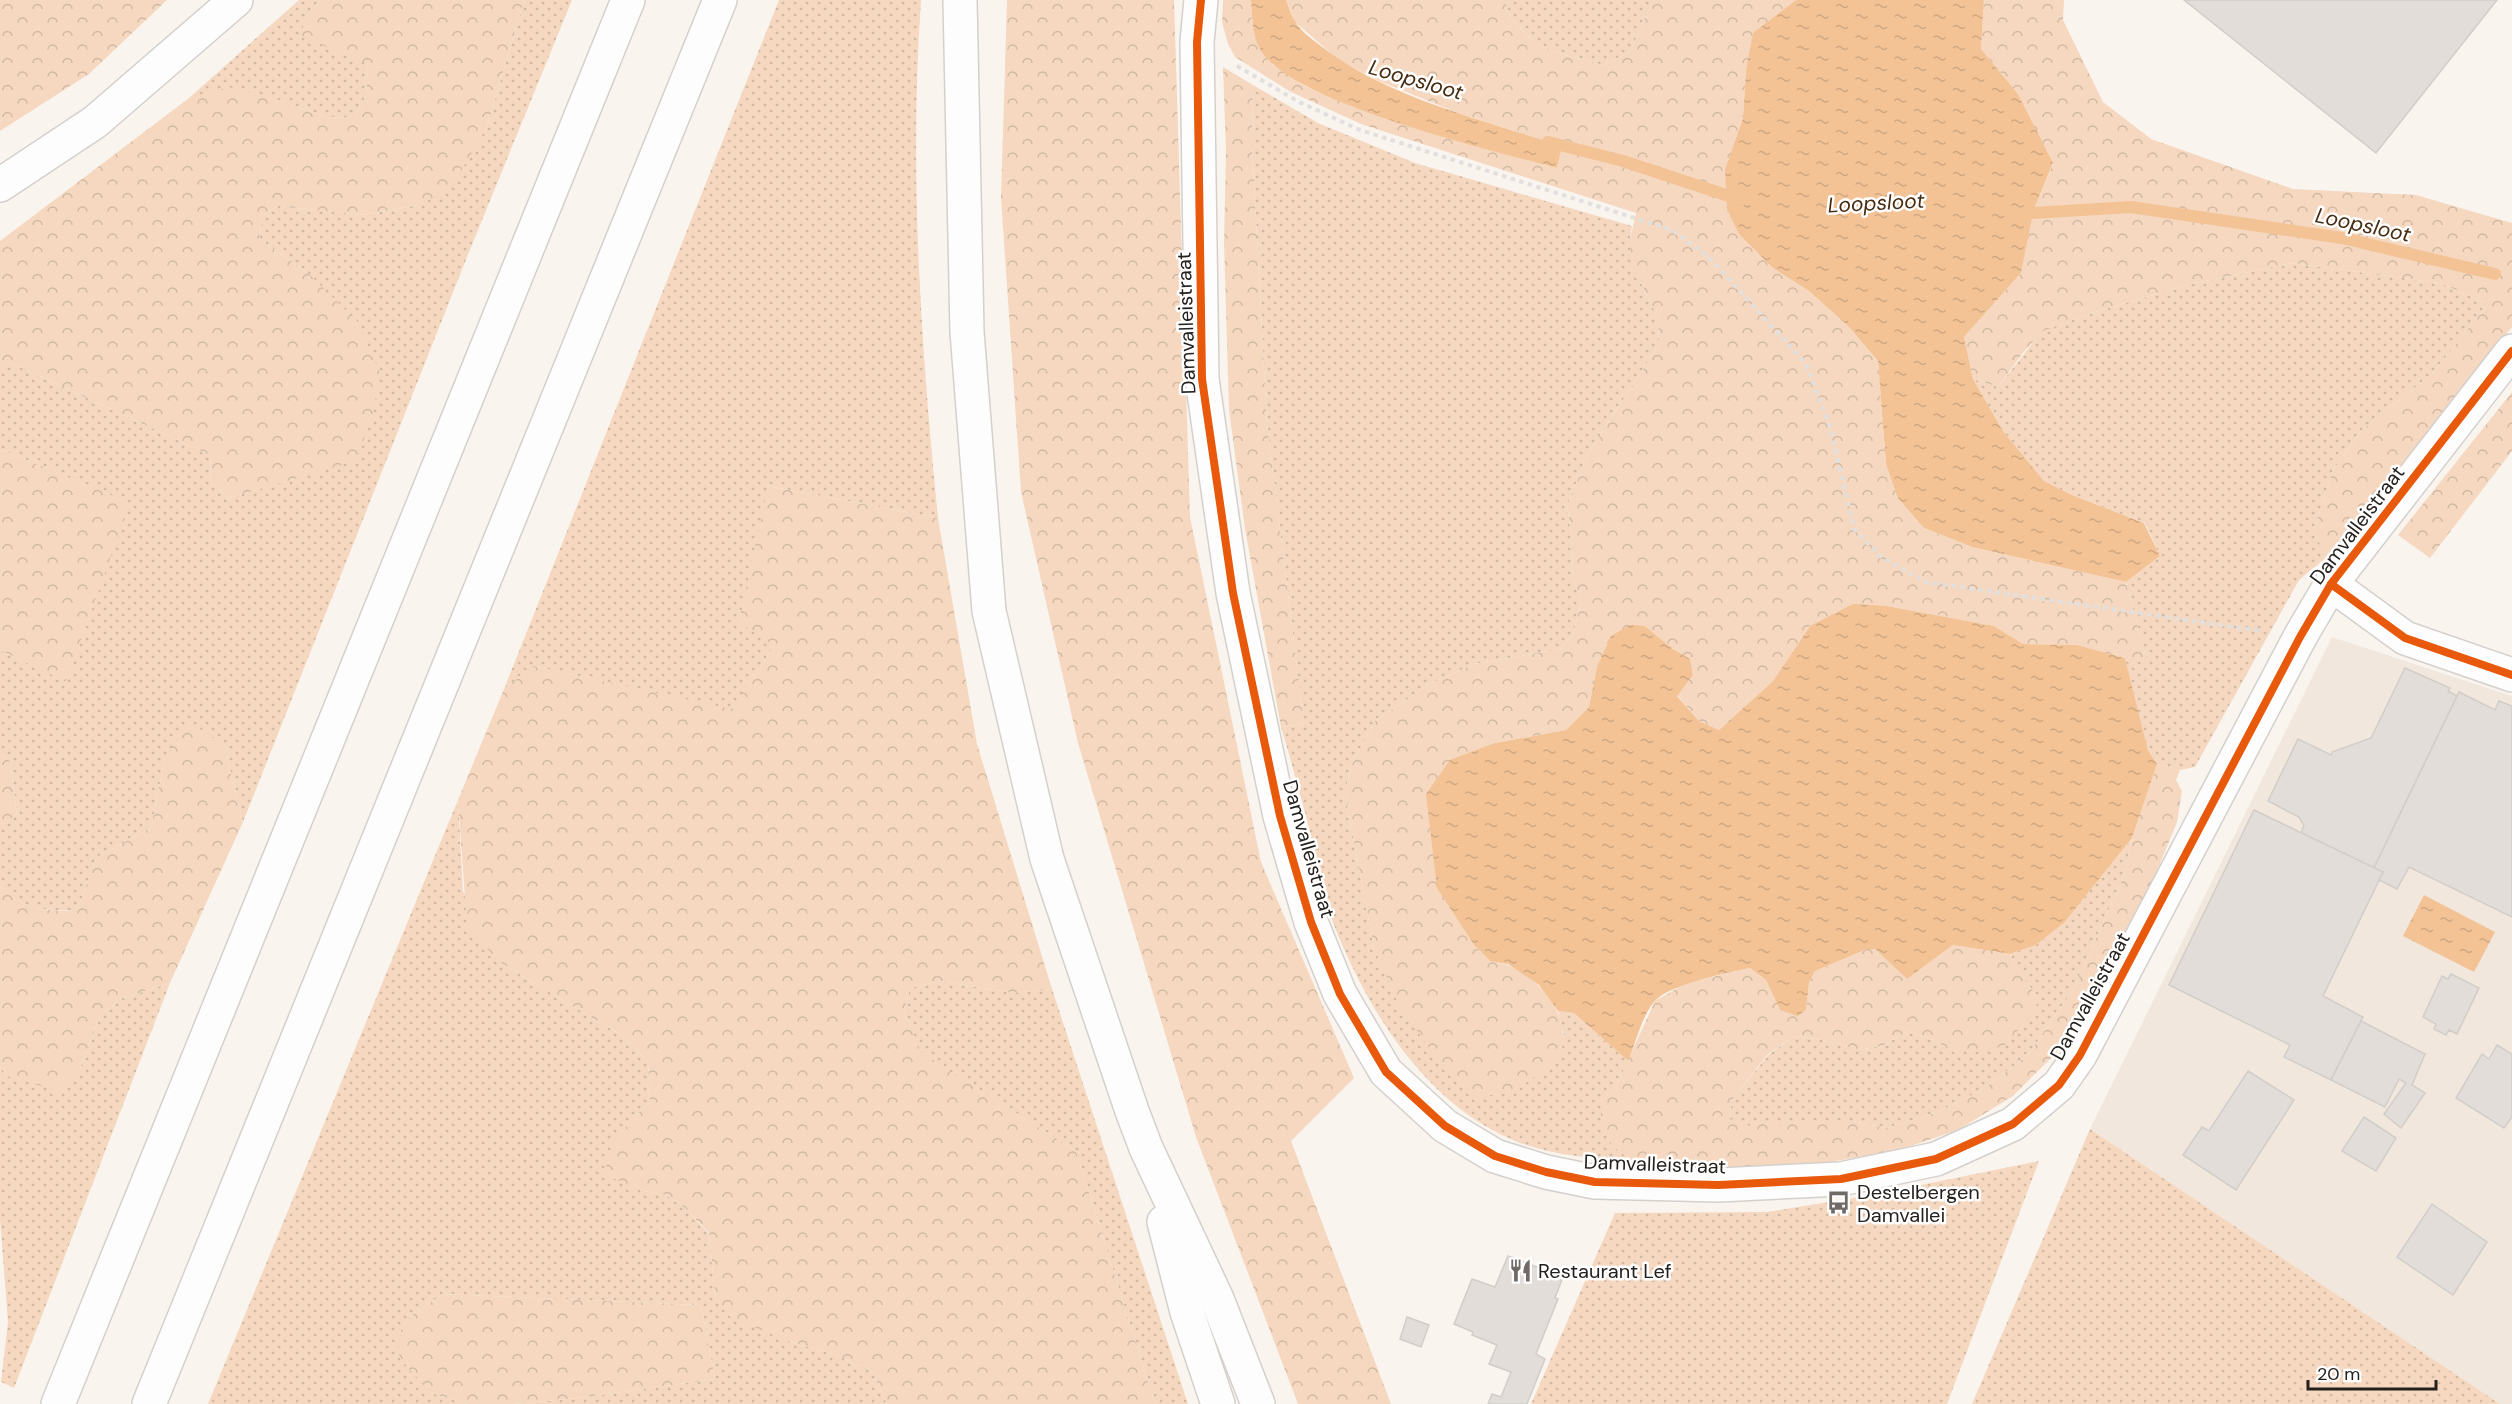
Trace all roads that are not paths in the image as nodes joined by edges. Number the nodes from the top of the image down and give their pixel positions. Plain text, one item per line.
1 (236, 0) edge
2 (628, 0) edge
3 (720, 0) edge
4 (960, 0) edge
5 (1202, 0) edge
6 (0, 185) edge
7 (2512, 351) edge
8 (2331, 584) junction
9 (2512, 675) edge
10 (1146, 1148) junction
11 (58, 1404) edge
12 (149, 1404) edge
13 (1218, 1404) edge
14 (1258, 1404) edge

1 - 6 main road
2 - 11 main road
3 - 12 main road
4 - 10 main road
5 - 8 main road, Damvalleistraat
7 - 8 main road, Damvalleistraat
8 - 9 main road
10 - 13 main road
10 - 14 main road

